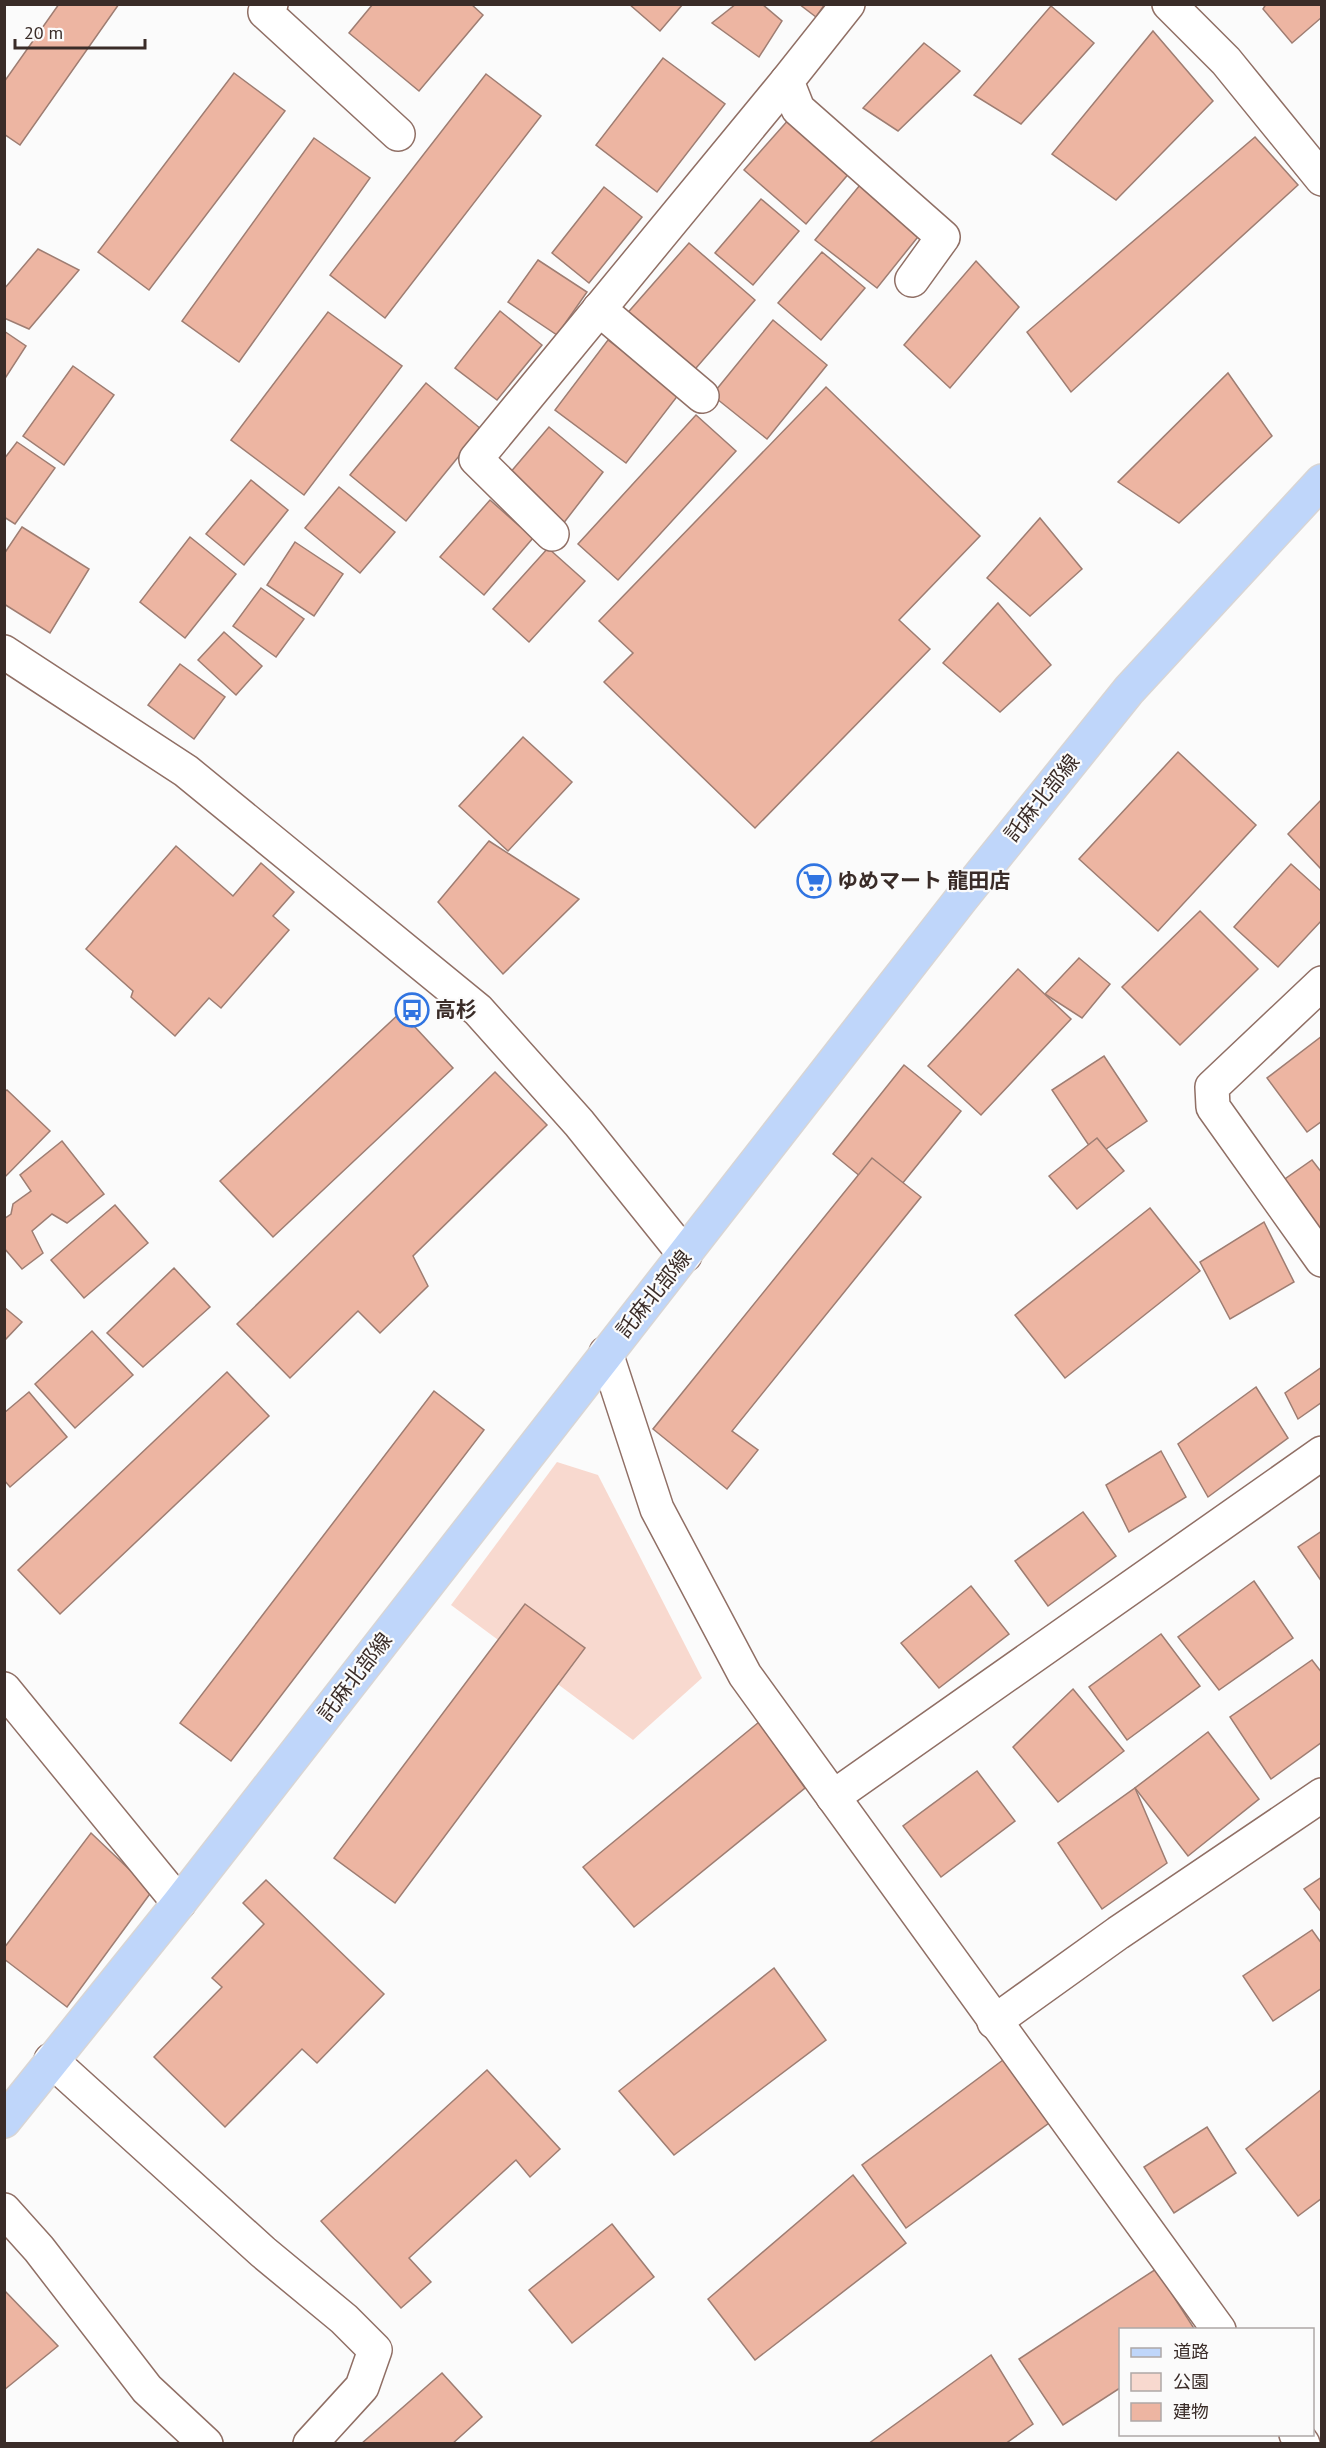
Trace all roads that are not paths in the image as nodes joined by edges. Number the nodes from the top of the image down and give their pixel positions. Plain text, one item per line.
1 (271, 4) edge
2 (848, 4) edge
3 (1169, 4) edge
4 (787, 81) junction
5 (398, 134) dead end
6 (1322, 179) edge
7 (912, 280) dead end
8 (599, 309) junction
9 (702, 396) dead end
10 (1322, 482) edge
11 (552, 534) dead end
12 (4, 652) edge
13 (1322, 983) edge
14 (685, 1255) junction
15 (1322, 1260) edge
16 (606, 1353) junction
17 (1322, 1452) edge
18 (4, 1689) edge
19 (1322, 1795) edge
20 (833, 1797) junction
21 (178, 1903) junction
22 (994, 2022) junction
23 (51, 2060) junction
24 (4, 2121) edge
25 (4, 2210) edge
26 (1218, 2328) edge
27 (204, 2443) edge
28 (310, 2444) edge

1 - 5 street
2 - 4 street
3 - 6 street
4 - 7 street
4 - 8 street
8 - 9 street
8 - 11 street
10 - 14 main road, 託麻北部線
12 - 14 street
13 - 15 street
14 - 16 main road, 託麻北部線
16 - 20 street
16 - 21 main road, 託麻北部線
17 - 20 street
18 - 21 street
19 - 22 street
20 - 22 street
21 - 23 main road, 託麻北部線
22 - 26 street
23 - 24 main road, 託麻北部線
23 - 28 street
25 - 27 street

